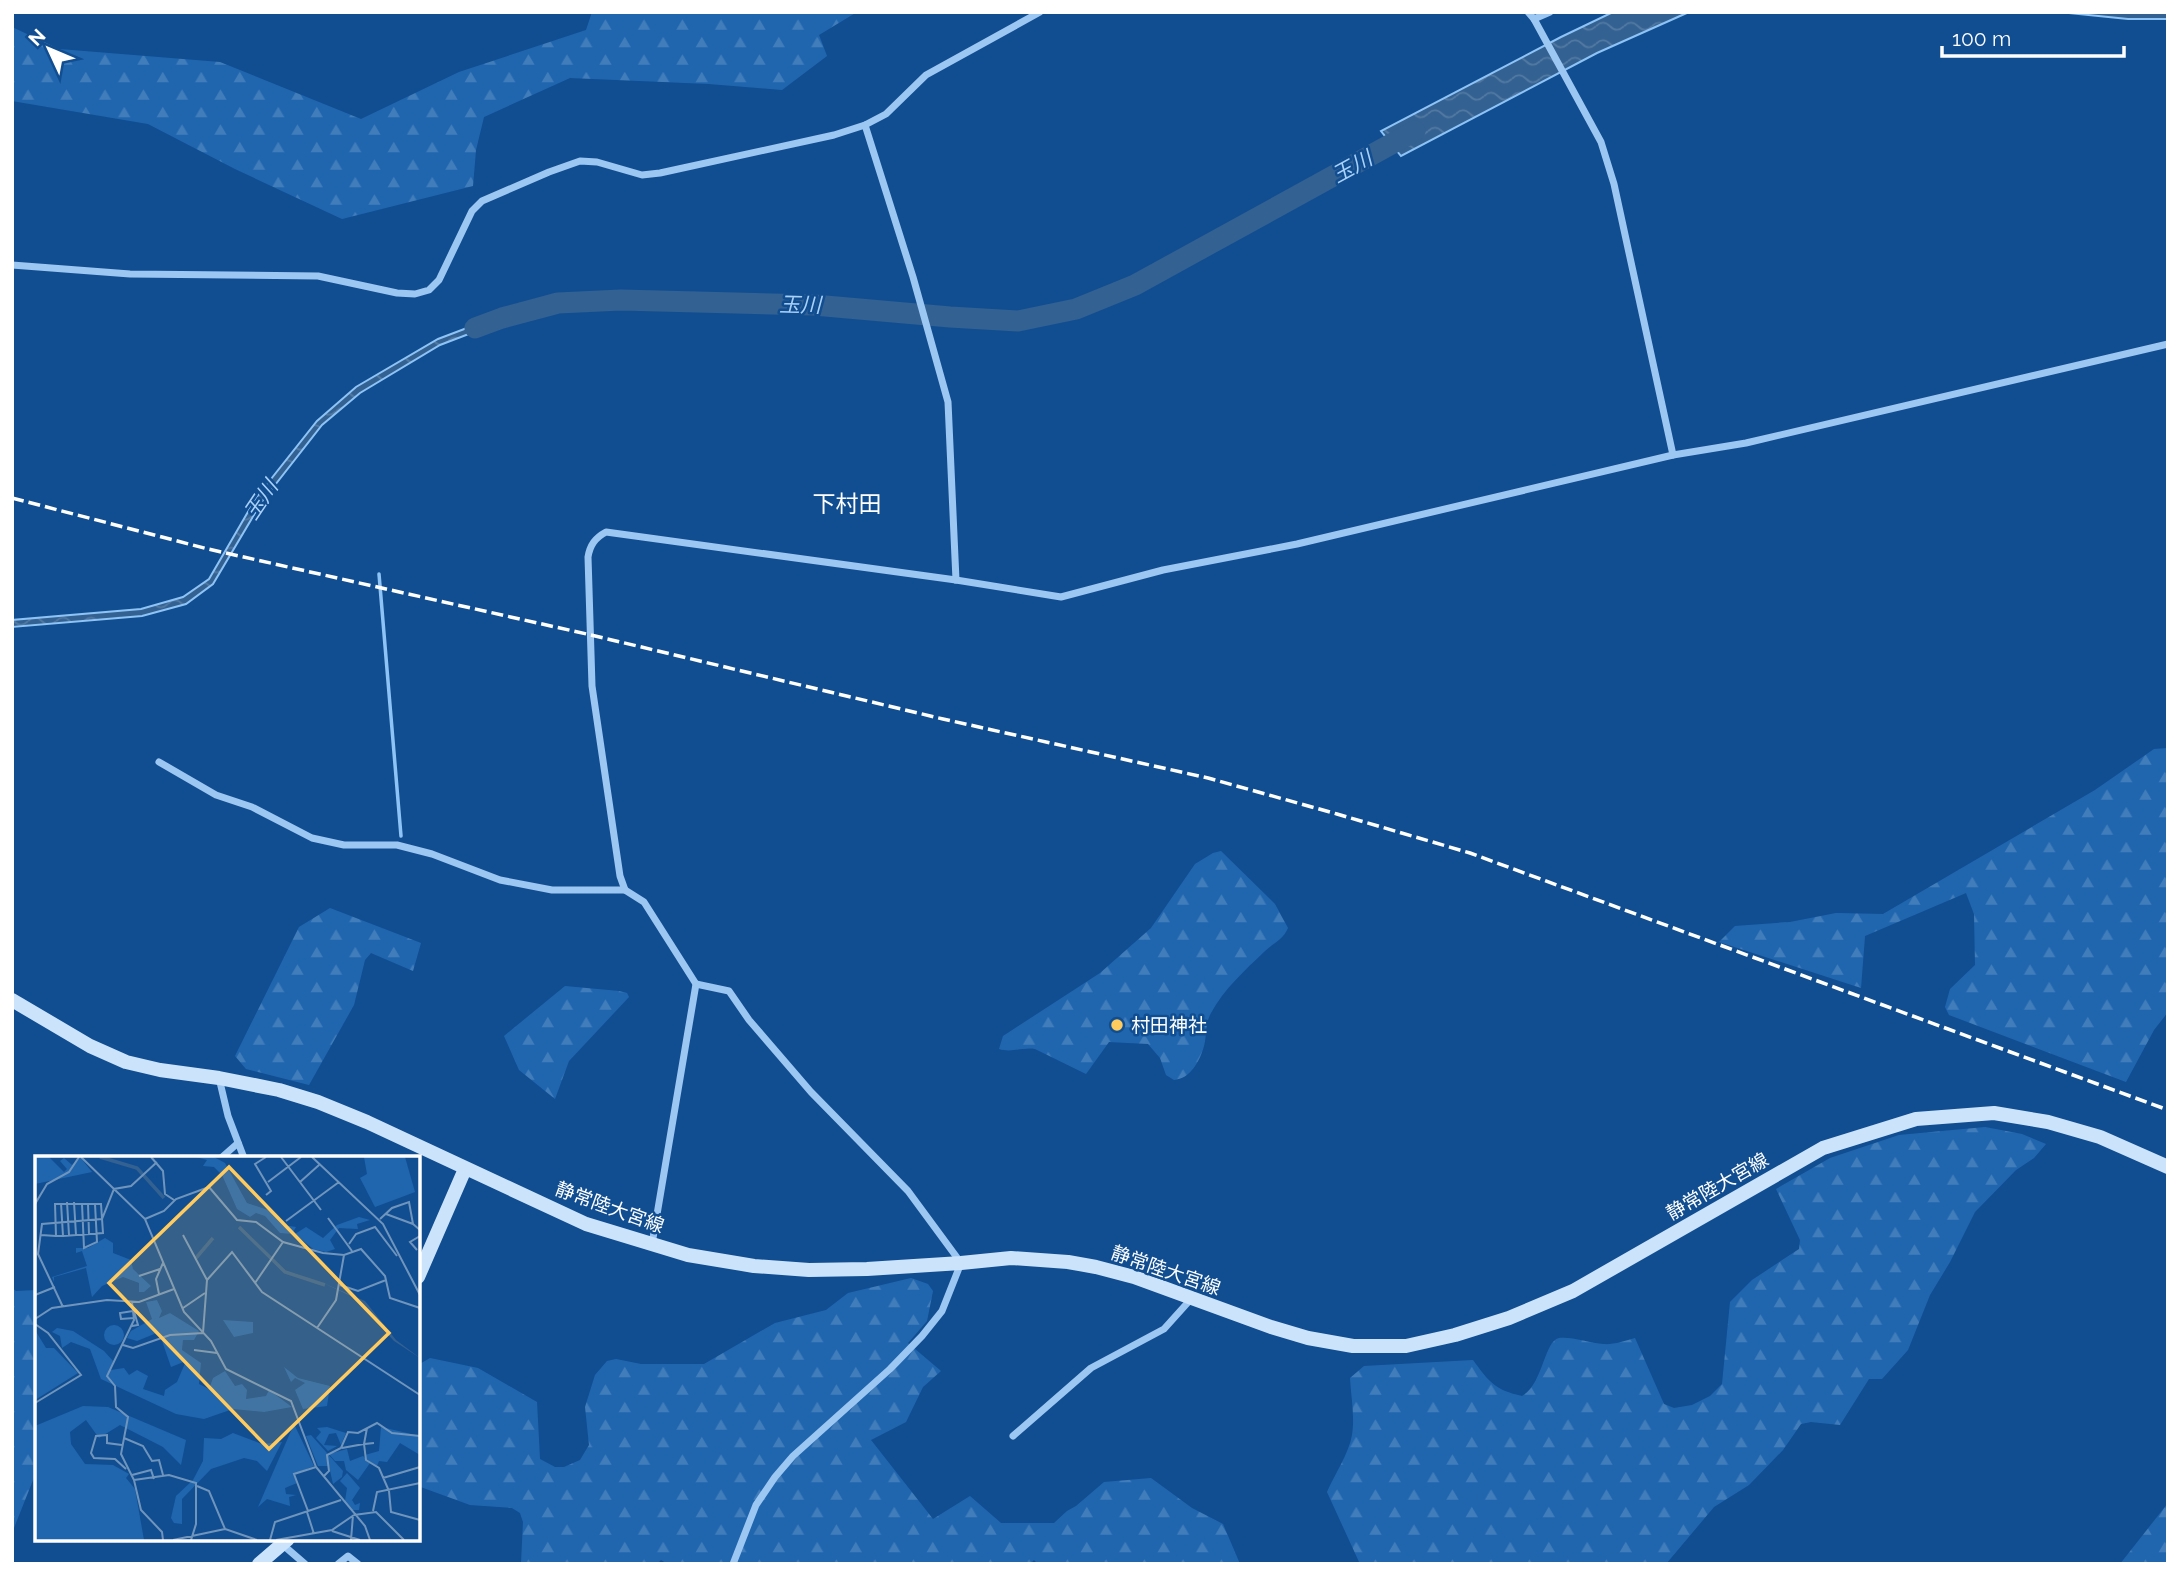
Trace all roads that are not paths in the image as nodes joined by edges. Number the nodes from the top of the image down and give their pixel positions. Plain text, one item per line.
1 (1040, 12) edge
2 (1528, 12) edge
3 (1550, 12) edge
4 (1534, 19) junction
5 (865, 125) junction
6 (12, 265) edge
7 (2168, 344) edge
8 (1673, 455) junction
9 (956, 580) junction
10 (159, 762) dead end
11 (625, 890) junction
12 (696, 984) junction
13 (12, 1000) edge
14 (219, 1078) junction
15 (238, 1143) junction
16 (223, 1156) edge
17 (243, 1156) edge
18 (2168, 1167) edge
19 (465, 1169) junction
20 (652, 1244) junction
21 (961, 1263) junction
22 (420, 1272) edge
23 (1191, 1299) junction
24 (1013, 1436) dead end
25 (285, 1542) edge
26 (259, 1564) edge
27 (305, 1564) edge
28 (338, 1564) edge
29 (358, 1564) edge
30 (733, 1564) edge

1 - 5 street
2 - 4 street
3 - 4 street
4 - 8 street
5 - 6 street
5 - 9 street
7 - 8 street
8 - 9 street
9 - 11 street
10 - 11 street
11 - 12 street
12 - 20 street
12 - 21 street
13 - 14 main road, 静常陸大宮線
14 - 15 street
14 - 19 main road, 静常陸大宮線
15 - 16 street
15 - 17 street
18 - 23 main road, 静常陸大宮線
19 - 20 main road, 静常陸大宮線
19 - 22 main road
20 - 21 main road, 静常陸大宮線
21 - 23 main road, 静常陸大宮線
21 - 30 street
23 - 24 street
25 - 26 main road
25 - 27 street
28 - 29 street

